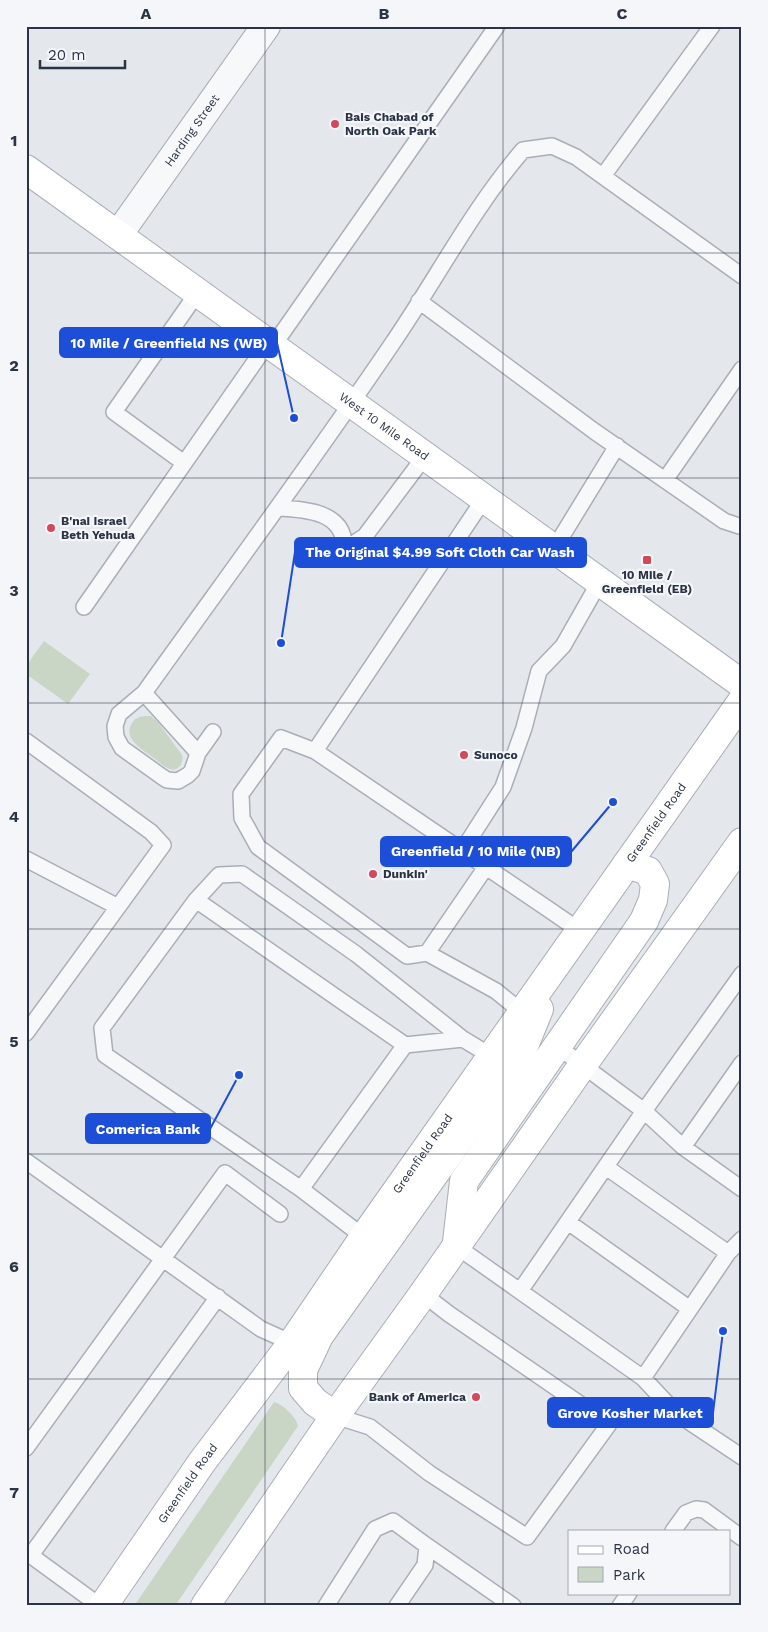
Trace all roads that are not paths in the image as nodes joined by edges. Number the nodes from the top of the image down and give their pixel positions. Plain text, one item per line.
1 (266, 26) edge
2 (497, 26) edge
3 (712, 26) edge
4 (26, 169) edge
5 (603, 176) junction
6 (118, 235) junction
7 (742, 276) edge
8 (198, 292) junction
9 (419, 301) junction
10 (270, 344) junction
11 (742, 369) edge
12 (351, 402) junction
13 (617, 446) junction
14 (425, 456) junction
15 (184, 463) junction
16 (665, 480) junction
17 (484, 499) junction
18 (277, 508) junction
19 (742, 525) edge
20 (554, 549) junction
21 (600, 581) junction
22 (84, 607) dead end
23 (742, 684) edge
24 (144, 693) junction
25 (742, 701) edge
26 (213, 732) dead end
27 (26, 741) edge
28 (315, 751) junction
29 (198, 753) junction
30 (742, 842) edge
31 (462, 850) junction
32 (26, 859) edge
33 (627, 864) junction
34 (486, 867) junction
35 (196, 900) junction
36 (118, 907) junction
37 (580, 932) junction
38 (427, 953) junction
39 (558, 963) junction
40 (742, 974) edge
41 (523, 1014) junction
42 (26, 1033) edge
43 (463, 1039) junction
44 (405, 1045) junction
45 (558, 1046) junction
46 (501, 1062) junction
47 (742, 1063) edge
48 (582, 1066) junction
49 (644, 1111) junction
50 (683, 1147) junction
51 (26, 1161) edge
52 (606, 1167) junction
53 (742, 1188) edge
54 (301, 1189) junction
55 (280, 1214) dead end
56 (568, 1222) junction
57 (742, 1239) edge
58 (372, 1244) junction
59 (456, 1246) junction
60 (728, 1253) junction
61 (163, 1258) junction
62 (520, 1291) junction
63 (423, 1294) junction
64 (218, 1297) junction
65 (690, 1309) junction
66 (292, 1343) junction
67 (643, 1378) junction
68 (335, 1416) junction
69 (26, 1448) edge
70 (742, 1457) edge
71 (674, 1530) edge
72 (742, 1538) edge
73 (427, 1546) junction
74 (28, 1553) edge
75 (628, 1594) edge
76 (101, 1606) edge
77 (205, 1606) edge
78 (326, 1606) edge
79 (397, 1606) edge
80 (513, 1606) edge
81 (620, 1606) edge

1 - 6 street, Harding Street
2 - 10 lane
3 - 5 lane
4 - 6 main road, West 10 Mile Road
5 - 7 lane
5 - 9 lane
6 - 8 main road, West 10 Mile Road
8 - 10 main road, West 10 Mile Road
8 - 15 lane
9 - 12 lane
9 - 13 lane
10 - 12 main road, West 10 Mile Road
10 - 15 lane
11 - 16 lane
12 - 14 main road, West 10 Mile Road
12 - 18 lane
13 - 16 lane
13 - 20 lane
14 - 17 main road, West 10 Mile Road
14 - 18 lane
15 - 22 lane
16 - 19 lane
17 - 20 main road, West 10 Mile Road
17 - 28 lane
18 - 24 lane
20 - 21 main road, West 10 Mile Road
21 - 23 main road, West 10 Mile Road
21 - 31 lane
24 - 29 lane
24 - 29 lane
25 - 33 main road, Greenfield Road
26 - 29 lane
27 - 36 lane
28 - 31 lane
28 - 38 lane
30 - 48 main road
31 - 34 lane
32 - 36 lane
33 - 37 main road, Greenfield Road
33 - 45 main road
34 - 37 lane
34 - 38 lane
35 - 43 lane
35 - 44 lane
35 - 54 lane
36 - 42 lane
37 - 39 main road, Greenfield Road
38 - 41 lane
39 - 41 main road, Greenfield Road
39 - 46 main road
40 - 49 lane
41 - 46 main road, Greenfield Road
43 - 44 lane
43 - 46 lane
44 - 54 lane
45 - 48 lane
45 - 59 main road
46 - 58 main road, Greenfield Road
47 - 50 lane
48 - 49 lane
48 - 59 main road
49 - 50 lane
49 - 52 lane
50 - 53 lane
51 - 61 lane
52 - 56 lane
52 - 60 lane
54 - 58 lane
55 - 61 lane
56 - 62 lane
56 - 65 lane
57 - 60 lane
58 - 66 main road, Greenfield Road
58 - 68 main road
59 - 62 lane
59 - 63 main road
60 - 65 lane
61 - 64 lane
61 - 69 lane
62 - 67 lane
63 - 68 main road
63 - 68 lane
64 - 66 lane
64 - 74 lane
65 - 67 lane
66 - 76 main road, Greenfield Road
67 - 70 lane
68 - 77 main road
71 - 72 lane
73 - 78 lane
73 - 79 lane
73 - 80 lane
74 - 76 lane
75 - 81 lane

